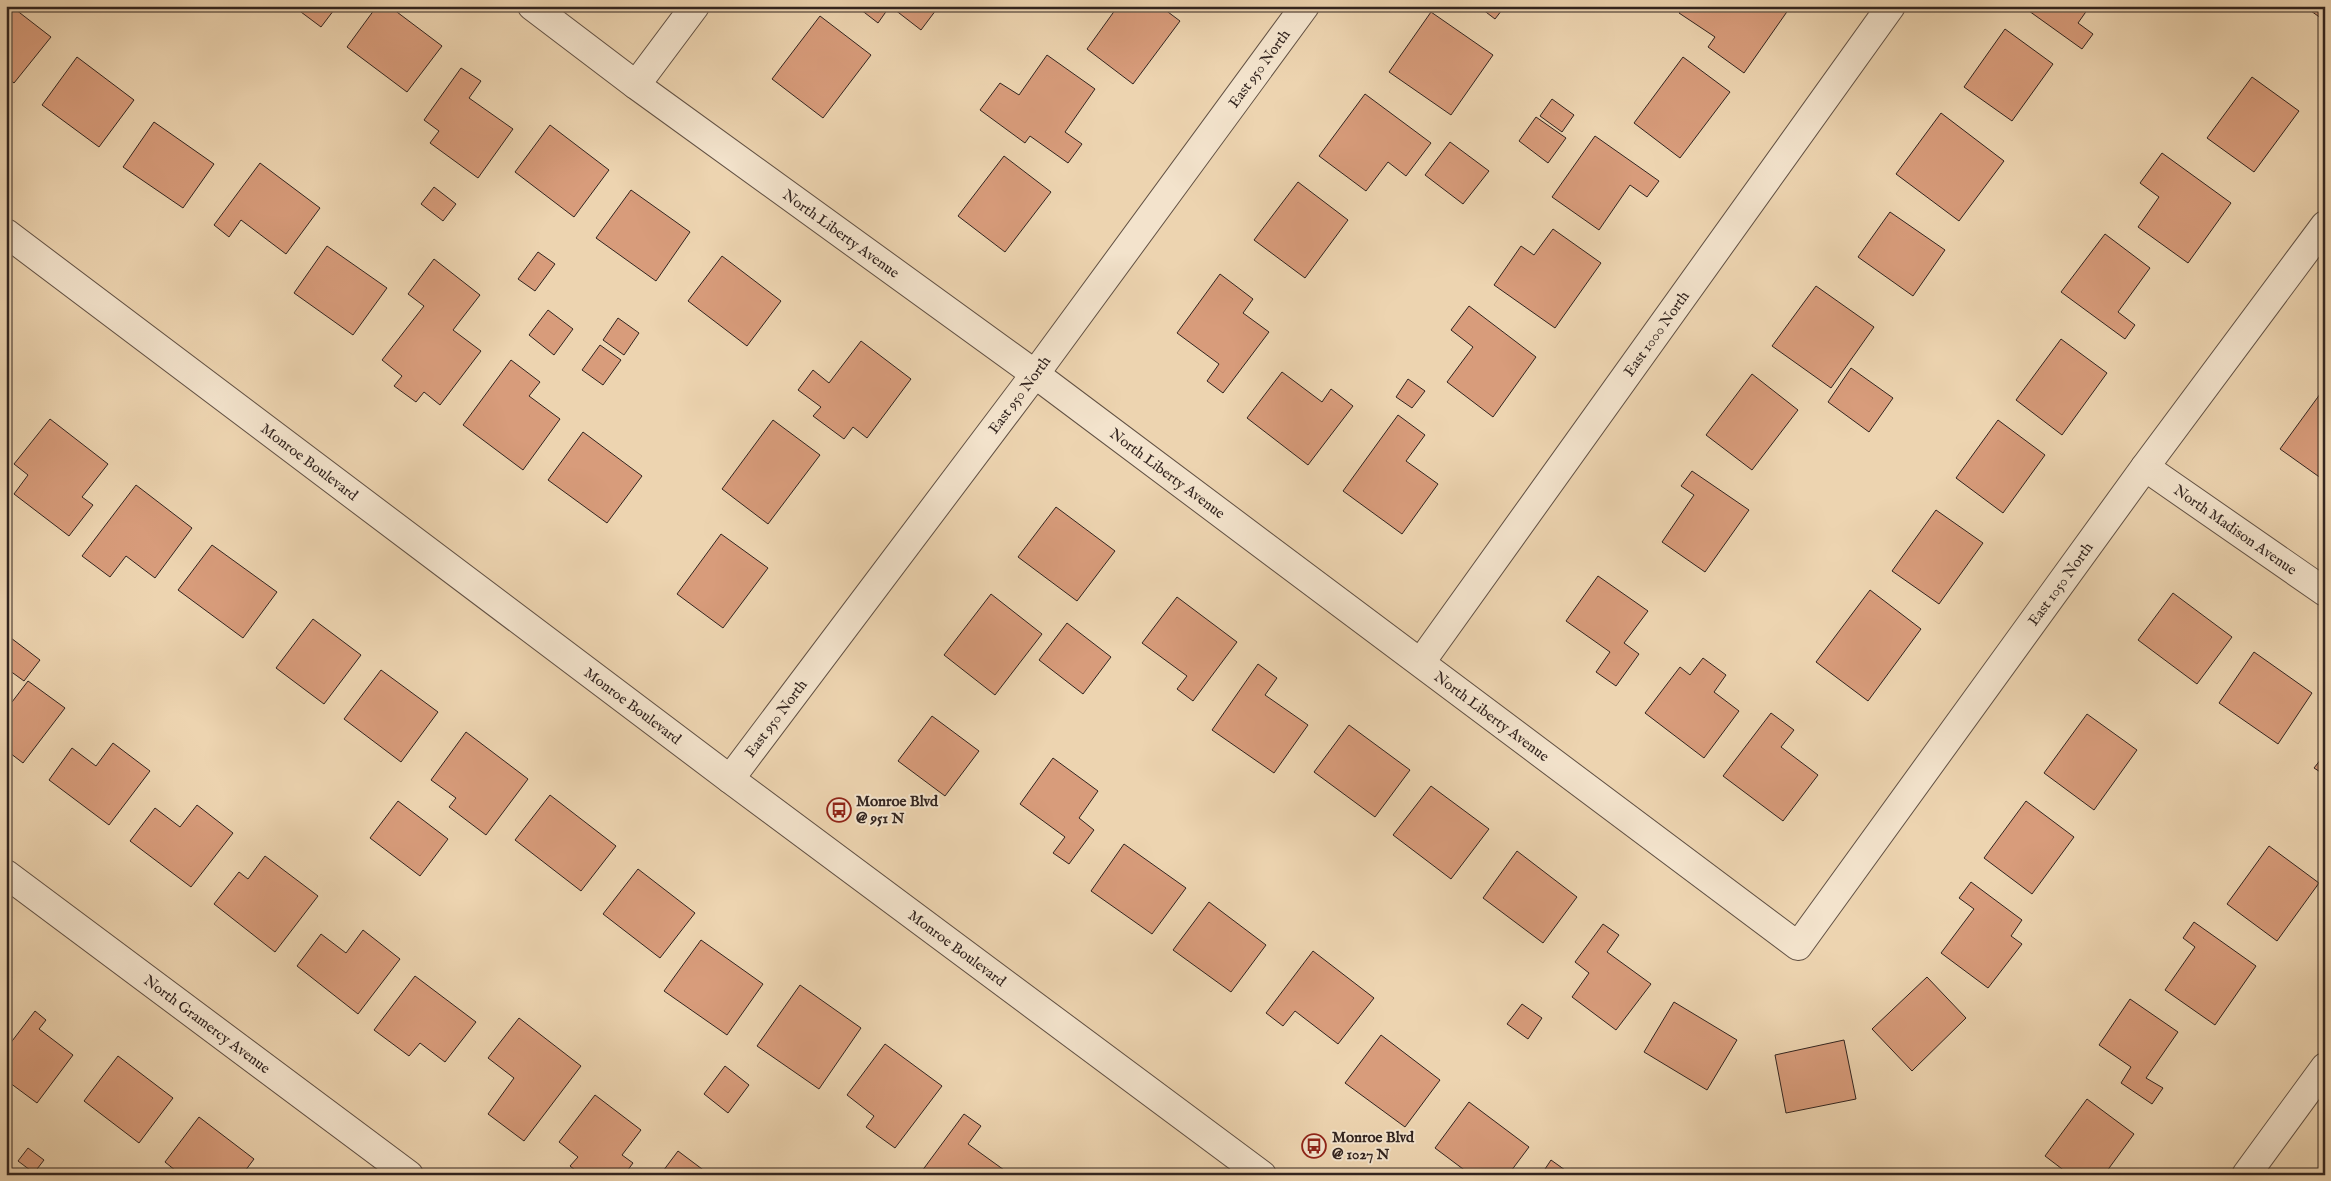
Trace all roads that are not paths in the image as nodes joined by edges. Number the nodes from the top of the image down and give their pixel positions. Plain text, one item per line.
1 (532, 6) edge
2 (695, 6) edge
3 (1305, 6) edge
4 (1891, 6) edge
5 (636, 84) junction
6 (2325, 225) edge
7 (6, 233) edge
8 (1035, 374) junction
9 (2146, 467) junction
10 (2325, 592) edge
11 (1421, 662) junction
12 (730, 779) junction
13 (6, 874) edge
14 (1798, 946) joint
15 (2325, 1067) edge
16 (409, 1175) edge
17 (1262, 1175) edge
18 (2246, 1175) edge

1 - 5 street, North Liberty Avenue
2 - 5 street
3 - 8 street, East 950 North
4 - 11 street, East 1000 North
5 - 8 street, North Liberty Avenue
6 - 9 street, East 1050 North
7 - 12 street, Monroe Boulevard
8 - 11 street, North Liberty Avenue
8 - 12 street, East 950 North
9 - 10 street, North Madison Avenue
9 - 14 street, East 1050 North
11 - 14 street, North Liberty Avenue
12 - 17 street, Monroe Boulevard
13 - 16 street, North Gramercy Avenue
15 - 18 street

